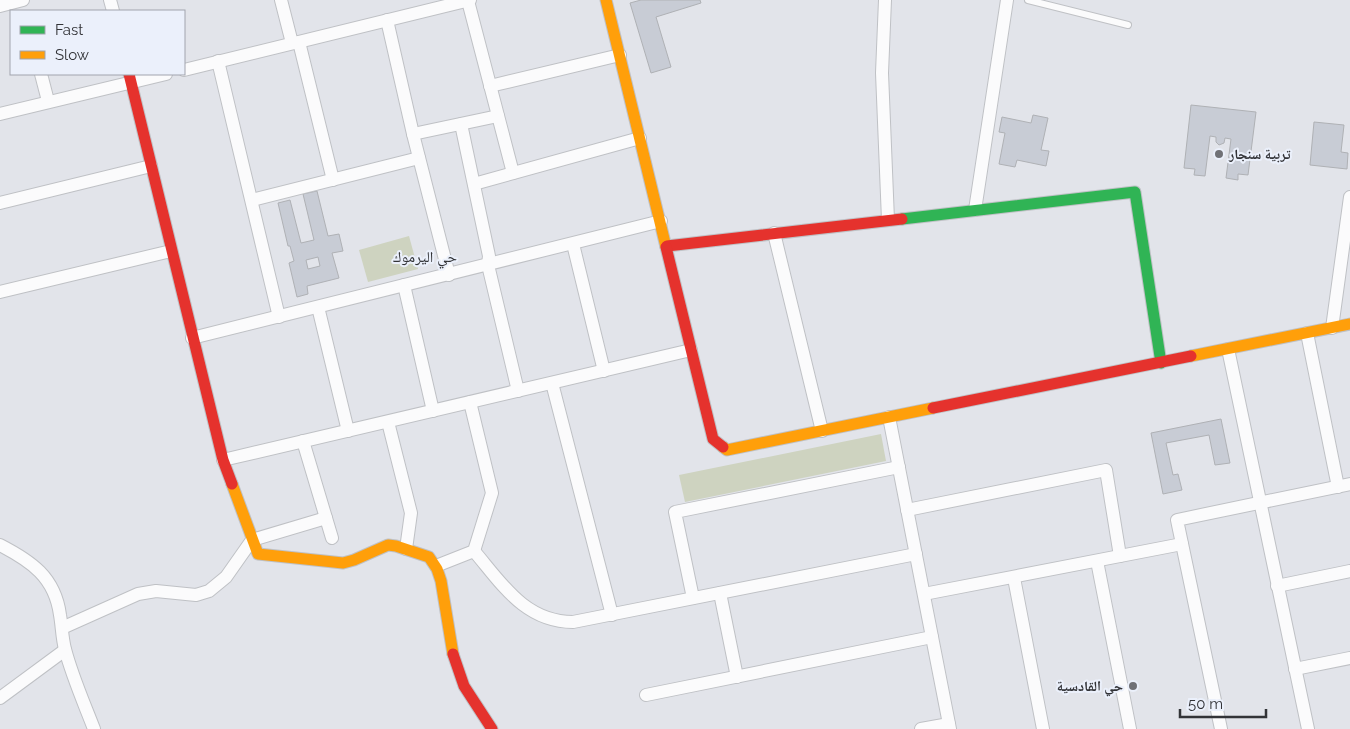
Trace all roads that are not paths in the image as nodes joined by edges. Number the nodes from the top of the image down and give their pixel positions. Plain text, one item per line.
1 (23, 0) edge
2 (281, 0) edge
3 (608, 0) edge
4 (884, 0) edge
5 (1007, 0) edge
6 (1028, 0) edge
7 (462, 1) edge
8 (0, 6) edge
9 (387, 20) junction
10 (1128, 25) dead end
11 (296, 42) junction
12 (620, 55) junction
13 (218, 61) junction
14 (185, 70) edge
15 (41, 75) edge
16 (157, 75) edge
17 (130, 78) edge
18 (490, 86) junction
19 (48, 101) junction
20 (0, 114) edge
21 (498, 116) junction
22 (461, 124) junction
23 (413, 134) junction
24 (640, 138) junction
25 (419, 158) junction
26 (151, 166) junction
27 (513, 173) junction
28 (333, 180) junction
29 (474, 184) junction
30 (1350, 197) edge
31 (252, 200) junction
32 (0, 203) edge
33 (975, 210) junction
34 (888, 220) junction
35 (661, 221) junction
36 (774, 233) junction
37 (573, 244) junction
38 (667, 246) junction
39 (171, 251) junction
40 (488, 265) junction
41 (449, 274) junction
42 (404, 286) junction
43 (0, 292) edge
44 (318, 307) junction
45 (278, 317) junction
46 (1350, 324) edge
47 (1332, 328) junction
48 (1308, 333) junction
49 (192, 338) junction
50 (1228, 349) junction
51 (691, 350) junction
52 (1161, 363) junction
53 (604, 371) junction
54 (552, 383) junction
55 (518, 391) junction
56 (470, 402) junction
57 (433, 411) junction
58 (890, 417) junction
59 (388, 422) junction
60 (348, 431) junction
61 (822, 431) junction
62 (303, 441) junction
63 (222, 460) junction
64 (899, 467) junction
65 (1344, 486) edge
66 (1261, 503) junction
67 (908, 510) junction
68 (326, 518) junction
69 (332, 538) dead end
70 (252, 540) junction
71 (1182, 544) junction
72 (0, 545) edge
73 (406, 549) junction
74 (474, 551) junction
75 (916, 554) junction
76 (1120, 556) junction
77 (1097, 561) junction
78 (436, 566) junction
79 (1350, 571) edge
80 (1014, 578) junction
81 (1278, 586) junction
82 (720, 593) junction
83 (924, 594) junction
84 (693, 598) junction
85 (612, 614) junction
86 (62, 628) junction
87 (932, 637) junction
88 (65, 650) junction
89 (1350, 658) edge
90 (1295, 669) junction
91 (737, 677) junction
92 (646, 695) dead end
93 (0, 698) edge
94 (950, 726) edge
95 (94, 729) edge
96 (492, 729) edge
97 (921, 729) edge
98 (1043, 729) edge
99 (1130, 729) edge
100 (1221, 729) edge
101 (1308, 729) edge

1 - 8 street
2 - 11 street
3 - 12 street
4 - 34 street
5 - 33 street
6 - 10 lane
7 - 9 street
7 - 18 street
9 - 11 street
9 - 23 street
11 - 13 street
11 - 28 street
12 - 18 street
12 - 24 street
13 - 14 street
13 - 31 street
15 - 19 street
16 - 17 street
17 - 19 street
17 - 26 street
18 - 21 street
19 - 20 street
21 - 22 street
21 - 27 street
22 - 23 street
22 - 29 street
23 - 25 street
24 - 27 street
24 - 35 street
25 - 28 street
25 - 41 street
26 - 32 street
26 - 39 street
27 - 29 street
28 - 31 street
29 - 40 street
30 - 47 street
31 - 45 street
33 - 34 street
33 - 52 street
34 - 36 street
35 - 37 street
35 - 38 street
36 - 38 street
36 - 61 street
37 - 40 street
37 - 53 street
38 - 51 street
39 - 43 street
39 - 49 street
40 - 41 street
40 - 55 street
41 - 42 street
42 - 44 street
42 - 57 street
44 - 45 street
44 - 60 street
45 - 49 street
46 - 47 street
47 - 48 street
48 - 50 street
48 - 65 street
49 - 63 street
50 - 52 street
50 - 66 street
51 - 53 street
51 - 61 street
52 - 58 street
53 - 54 street
54 - 55 street
54 - 85 street
55 - 56 street
56 - 57 street
56 - 74 street
57 - 59 street
58 - 61 street
58 - 64 street
59 - 60 street
59 - 73 street
60 - 62 street
62 - 63 street
62 - 68 street
63 - 70 street
64 - 67 street
64 - 84 street
65 - 66 street
66 - 71 street
66 - 81 street
67 - 75 street
67 - 76 street
68 - 69 street
68 - 70 street
70 - 73 street
70 - 86 street
71 - 76 street
71 - 100 street
72 - 86 street
73 - 78 street
74 - 78 street
74 - 85 street
75 - 82 street
75 - 83 street
76 - 77 street
77 - 80 street
77 - 99 street
78 - 96 street
79 - 81 street
80 - 83 street
80 - 98 street
81 - 90 street
82 - 84 street
82 - 91 street
83 - 87 street
84 - 85 street
86 - 88 street
87 - 91 street
87 - 94 street
88 - 93 street
88 - 95 street
89 - 90 street
90 - 101 street
91 - 92 street
94 - 97 street

